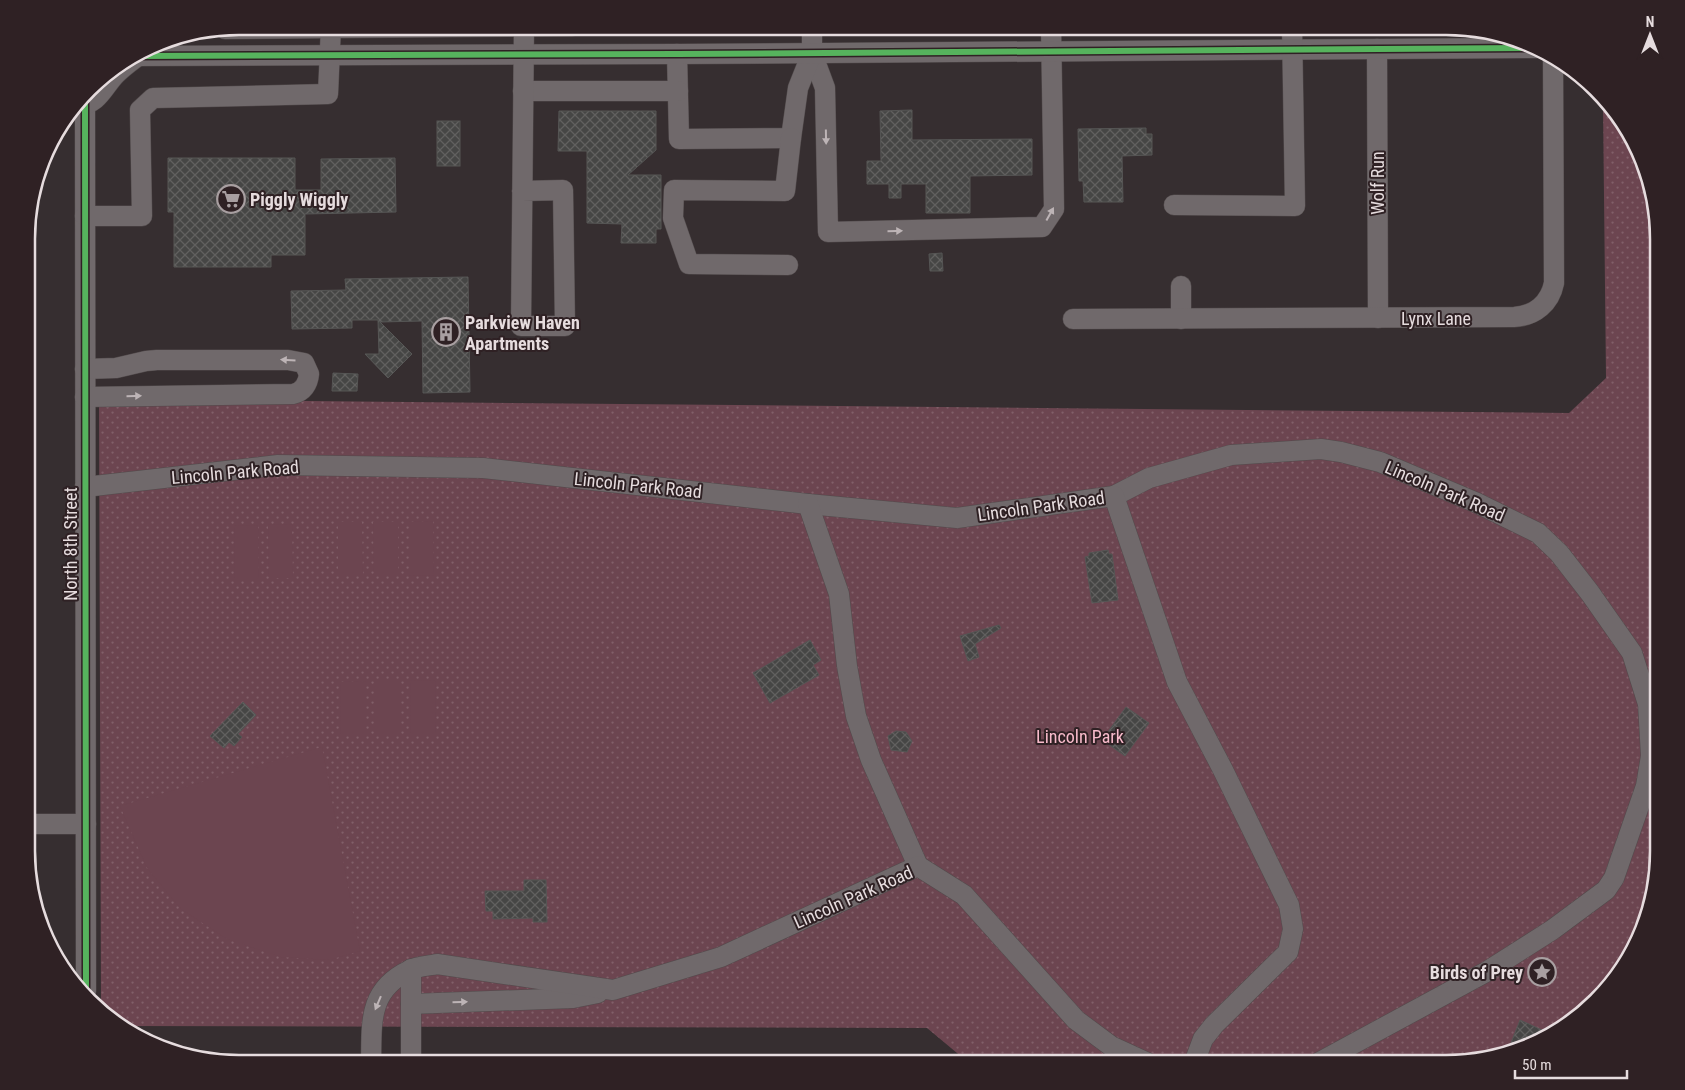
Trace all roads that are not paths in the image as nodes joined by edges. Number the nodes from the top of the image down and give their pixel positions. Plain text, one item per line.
1 (331, 35) edge
2 (524, 35) edge
3 (572, 35) edge
4 (812, 35) edge
5 (1051, 35) edge
6 (1292, 35) edge
7 (1499, 42) edge
8 (1377, 49) junction
9 (1051, 50) junction
10 (1292, 50) junction
11 (812, 53) junction
12 (572, 54) junction
13 (677, 54) junction
14 (330, 55) junction
15 (523, 55) junction
16 (149, 56) edge
17 (1553, 65) edge
18 (112, 79) edge
19 (523, 92) junction
20 (678, 92) junction
21 (86, 104) edge
22 (83, 108) edge
23 (791, 138) junction
24 (522, 191) junction
25 (1174, 205) dead end
26 (85, 216) junction
27 (788, 265) dead end
28 (1181, 286) dead end
29 (1378, 318) junction
30 (1073, 319) dead end
31 (1181, 319) junction
32 (85, 369) junction
33 (85, 397) junction
34 (85, 488) junction
35 (1114, 496) junction
36 (808, 504) junction
37 (1650, 739) edge
38 (1650, 762) edge
39 (35, 824) edge
40 (86, 824) junction
41 (918, 866) junction
42 (411, 969) junction
43 (86, 986) edge
44 (613, 990) junction
45 (411, 1004) junction
46 (371, 1055) edge
47 (411, 1055) edge
48 (1131, 1055) edge
49 (1197, 1055) edge
50 (1333, 1055) edge

1 - 14 street
2 - 15 street
3 - 12 street
4 - 11 street
5 - 9 street
6 - 10 street
7 - 8 street
8 - 10 street
8 - 29 street, Wolf Run
9 - 10 street
9 - 11 street
11 -> 9 street
10 - 25 street
11 - 13 street
11 - 23 street
12 - 13 street
12 - 15 street
13 - 20 street
14 - 15 street
14 - 16 street
14 - 26 street
15 - 19 street
17 - 29 street, Lynx Lane
18 - 21 street
19 - 20 street
19 - 24 street
20 - 23 street
22 - 26 street, North 8th Street
23 - 27 street
24 - 24 street
26 - 32 street, North 8th Street
28 - 31 street
29 - 31 street, Lynx Lane
30 - 31 street, Lynx Lane
32 - 33 street, North 8th Street
33 -> 32 street
33 - 34 street, North 8th Street
34 - 36 street, Lincoln Park Road
34 - 40 street, North 8th Street
35 - 36 street, Lincoln Park Road
35 - 37 street, Lincoln Park Road
35 - 49 street
36 - 41 street
38 - 50 street, Lincoln Park Road
39 - 40 street
40 - 43 street, North 8th Street
41 - 44 street, Lincoln Park Road
41 - 48 street, Lincoln Park Road
42 - 44 street, Lincoln Park Road
42 - 45 street
42 -> 46 street
45 -> 44 street, Lincoln Park Road
45 - 47 street

